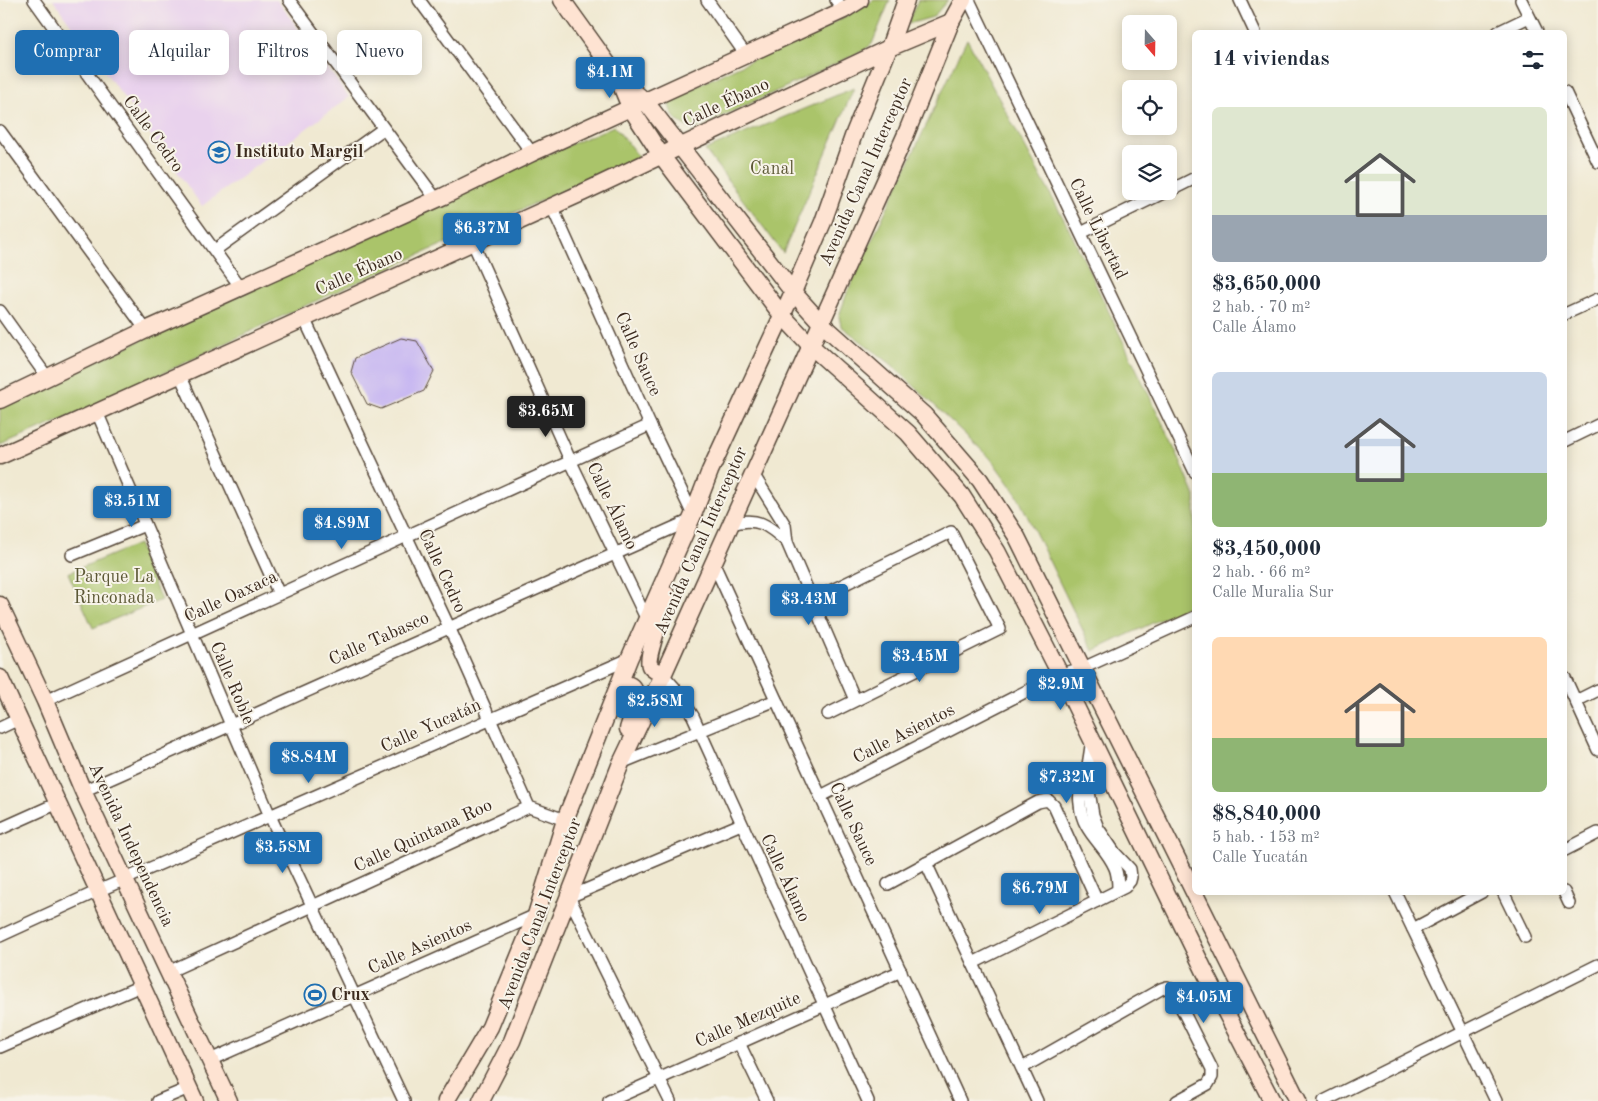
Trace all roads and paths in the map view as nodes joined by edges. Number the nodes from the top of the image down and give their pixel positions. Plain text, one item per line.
1 (34, 0) edge
2 (289, 0) edge
3 (419, 0) edge
4 (562, 0) edge
5 (707, 0) edge
6 (860, 0) edge
7 (906, 0) edge
8 (963, 0) edge
9 (969, 0) edge
10 (1240, 0) edge
11 (1521, 0) edge
12 (840, 5) edge
13 (1529, 17) junction
14 (951, 22) junction
15 (1254, 30) edge
16 (1502, 30) edge
17 (1536, 30) edge
18 (889, 48) junction
19 (746, 55) junction
20 (1567, 96) edge
21 (638, 104) junction
22 (383, 129) junction
23 (0, 131) edge
24 (681, 146) junction
25 (1595, 148) edge
26 (532, 153) junction
27 (661, 155) junction
28 (1598, 162) edge
29 (1192, 179) edge
30 (1177, 187) edge
31 (436, 199) junction
32 (1150, 200) edge
33 (552, 207) junction
34 (1081, 234) junction
35 (473, 242) junction
36 (215, 250) junction
37 (242, 288) junction
38 (793, 292) junction
39 (1598, 299) edge
40 (0, 311) edge
41 (1567, 313) edge
42 (782, 314) junction
43 (304, 318) junction
44 (821, 323) junction
45 (146, 330) junction
46 (811, 346) junction
47 (180, 374) junction
48 (47, 378) junction
49 (0, 400) edge
50 (97, 412) junction
51 (650, 425) junction
52 (1598, 425) edge
53 (1567, 439) edge
54 (0, 456) edge
55 (570, 460) junction
56 (1192, 466) edge
57 (753, 474) junction
58 (692, 518) junction
59 (731, 524) junction
60 (145, 525) junction
61 (405, 536) junction
62 (787, 542) junction
63 (615, 553) junction
64 (72, 555) dead end
65 (714, 562) junction
66 (672, 563) junction
67 (279, 594) junction
68 (812, 600) junction
69 (0, 605) edge
70 (1192, 617) edge
71 (647, 620) junction
72 (449, 627) junction
73 (193, 634) junction
74 (629, 659) junction
75 (1083, 668) junction
76 (1060, 674) junction
77 (662, 675) junction
78 (0, 678) edge
79 (1567, 682) edge
80 (619, 685) junction
81 (1598, 690) edge
82 (776, 700) junction
83 (855, 700) junction
84 (46, 701) junction
85 (1576, 701) junction
86 (828, 714) dead end
87 (19, 719) junction
88 (489, 719) junction
89 (231, 725) junction
90 (0, 728) edge
91 (699, 731) junction
92 (1092, 740) junction
93 (1598, 749) edge
94 (621, 763) junction
95 (83, 791) junction
96 (821, 796) junction
97 (58, 803) junction
98 (529, 806) junction
99 (270, 816) junction
100 (564, 820) junction
101 (741, 824) junction
102 (0, 829) edge
103 (1598, 834) edge
104 (1567, 849) edge
105 (926, 863) junction
106 (125, 880) junction
107 (888, 884) dead end
108 (1192, 888) edge
109 (98, 890) junction
110 (1196, 895) edge
111 (1396, 895) edge
112 (1476, 895) edge
113 (1504, 895) edge
114 (569, 896) junction
115 (1097, 901) junction
116 (313, 907) junction
117 (536, 915) junction
118 (1413, 929) junction
119 (0, 936) edge
120 (1525, 937) dead end
121 (973, 963) junction
122 (1598, 965) edge
123 (901, 971) junction
124 (168, 972) junction
125 (143, 985) junction
126 (353, 995) junction
127 (824, 1005) junction
128 (1462, 1032) junction
129 (739, 1043) junction
130 (0, 1047) edge
131 (210, 1060) junction
132 (1022, 1068) junction
133 (659, 1079) junction
134 (192, 1095) edge
135 (158, 1101) edge
136 (229, 1101) edge
137 (404, 1101) edge
138 (446, 1101) edge
139 (481, 1101) edge
140 (609, 1101) edge
141 (670, 1101) edge
142 (767, 1101) edge
143 (868, 1101) edge
144 (960, 1101) edge
145 (1037, 1101) edge
146 (1177, 1101) edge
147 (1272, 1101) edge
148 (1298, 1101) edge
149 (1324, 1101) edge
150 (1496, 1101) edge

1 - 36 street, Calle Cedro
2 - 22 street
3 - 26 street
4 - 21 street
5 - 19 street
6 - 12 street, Calle Ébano
7 - 18 street, Avenida Canal Interceptor
8 - 14 street, Avenida Canal Interceptor
9 - 34 street, Calle Libertad
10 - 15 street
11 - 13 street
12 - 19 street, Calle Ébano
13 - 16 street
13 - 17 street
14 - 18 street, Calle Ébano
14 - 44 street, Avenida Canal Interceptor
18 - 24 street, Calle Ébano
18 - 38 street, Avenida Canal Interceptor
19 - 21 street, Calle Ébano
20 - 25 street
21 - 24 street
21 - 26 street, Calle Ébano
21 - 27 street
22 - 31 street
22 - 36 street
23 - 45 street
24 - 27 street, Calle Ébano
24 - 38 street
25 - 28 street
26 - 31 street, Calle Ébano
27 - 33 street, Calle Ébano
27 - 42 street
29 - 30 street
31 - 37 street, Calle Ébano
32 - 34 street
33 - 35 street, Calle Ébano
33 - 51 street, Calle Sauce
34 - 56 street, Calle Libertad
35 - 43 street, Calle Ébano
35 - 55 street, Calle Álamo
36 - 37 street, Calle Cedro
37 - 45 street, Calle Ébano
38 - 42 street, Avenida Canal Interceptor
38 - 44 street
39 - 41 street
40 - 48 street
42 - 46 street
42 - 58 street, Avenida Canal Interceptor
43 - 47 street, Calle Ébano
43 - 61 street, Calle Cedro
44 - 46 street, Avenida Canal Interceptor
44 - 75 street
45 - 48 street, Calle Ébano
46 - 57 street, Avenida Canal Interceptor
46 - 76 street
47 - 50 street, Calle Ébano
47 - 67 street
48 - 49 street, Calle Ébano
50 - 54 street, Calle Ébano
50 - 60 street, Calle Roble
51 - 55 street, Calle Oaxaca
51 - 58 street, Calle Sauce
52 - 53 street
55 - 61 street, Calle Oaxaca
55 - 63 street, Calle Álamo
57 - 59 street, Avenida Canal Interceptor
57 - 62 street
58 - 63 street, Calle Tabasco
58 - 66 street, Avenida Canal Interceptor
59 - 62 street
59 - 65 street, Avenida Canal Interceptor
60 - 64 street
60 - 73 street, Calle Roble
61 - 67 street, Calle Oaxaca
61 - 72 street, Calle Cedro
62 - 68 street
63 - 71 street, Calle Álamo
63 - 72 street, Calle Tabasco
65 - 77 street, Avenida Canal Interceptor
65 - 82 street, Calle Sauce
66 - 71 street, Avenida Canal Interceptor
66 - 77 street
67 - 73 street, Calle Oaxaca
68 - 83 street
68 - 83 street
69 - 84 street, Avenida Independencia
70 - 75 street, Calle Asientos
71 - 74 street, Avenida Canal Interceptor
72 - 88 street, Calle Cedro
72 - 89 street, Calle Tabasco
73 - 84 street, Calle Oaxaca
73 - 89 street, Calle Roble
74 - 80 street, Avenida Canal Interceptor
74 - 88 street, Calle Yucatán
75 - 76 street, Calle Asientos
75 - 108 street
76 - 92 street
76 - 96 street, Calle Asientos
77 - 91 street, Calle Álamo
77 - 94 street, Avenida Canal Interceptor
78 - 87 street
79 - 85 street
80 - 94 street
80 - 100 street, Avenida Canal Interceptor
81 - 85 street
82 - 91 street
82 - 96 street, Calle Sauce
83 - 86 street
84 - 95 street, Avenida Independencia
85 - 93 street
87 - 90 street
87 - 97 street
88 - 98 street, Calle Cedro
88 - 99 street, Calle Yucatán
89 - 95 street, Calle Tabasco
89 - 99 street, Calle Roble
91 - 94 street
91 - 101 street, Calle Álamo
92 - 115 street
92 - 147 street
94 - 114 street, Avenida Canal Interceptor
95 - 106 street, Avenida Independencia
96 - 123 street, Calle Sauce
97 - 102 street
97 - 109 street
98 - 100 street
98 - 116 street, Calle Quintana Roo
99 - 106 street, Calle Yucatán
99 - 116 street, Calle Roble
100 - 117 street, Avenida Canal Interceptor
101 - 114 street
101 - 127 street, Calle Álamo
103 - 104 street
105 - 107 street
105 - 115 street
105 - 121 street
106 - 109 street, Calle Yucatán
106 - 124 street, Avenida Independencia
109 - 119 street, Calle Yucatán
109 - 125 street
110 - 148 street
111 - 118 street
112 - 118 street
113 - 120 street
114 - 133 street
114 - 139 street, Avenida Canal Interceptor
115 - 121 street
116 - 124 street, Calle Quintana Roo
116 - 126 street, Calle Roble
117 - 126 street, Calle Asientos
117 - 138 street, Avenida Canal Interceptor
118 - 128 street
121 - 132 street
122 - 128 street
123 - 127 street, Calle Mezquite
123 - 144 street, Calle Sauce
124 - 131 street, Avenida Independencia
125 - 130 street
125 - 134 street
126 - 131 street, Calle Asientos
126 - 137 street, Calle Roble
127 - 129 street, Calle Mezquite
127 - 143 street, Calle Álamo
128 - 149 street
128 - 150 street
129 - 133 street, Calle Mezquite
129 - 142 street
131 - 136 street, Avenida Independencia
132 - 145 street
132 - 146 street
133 - 140 street, Calle Mezquite
133 - 141 street
134 - 135 street

